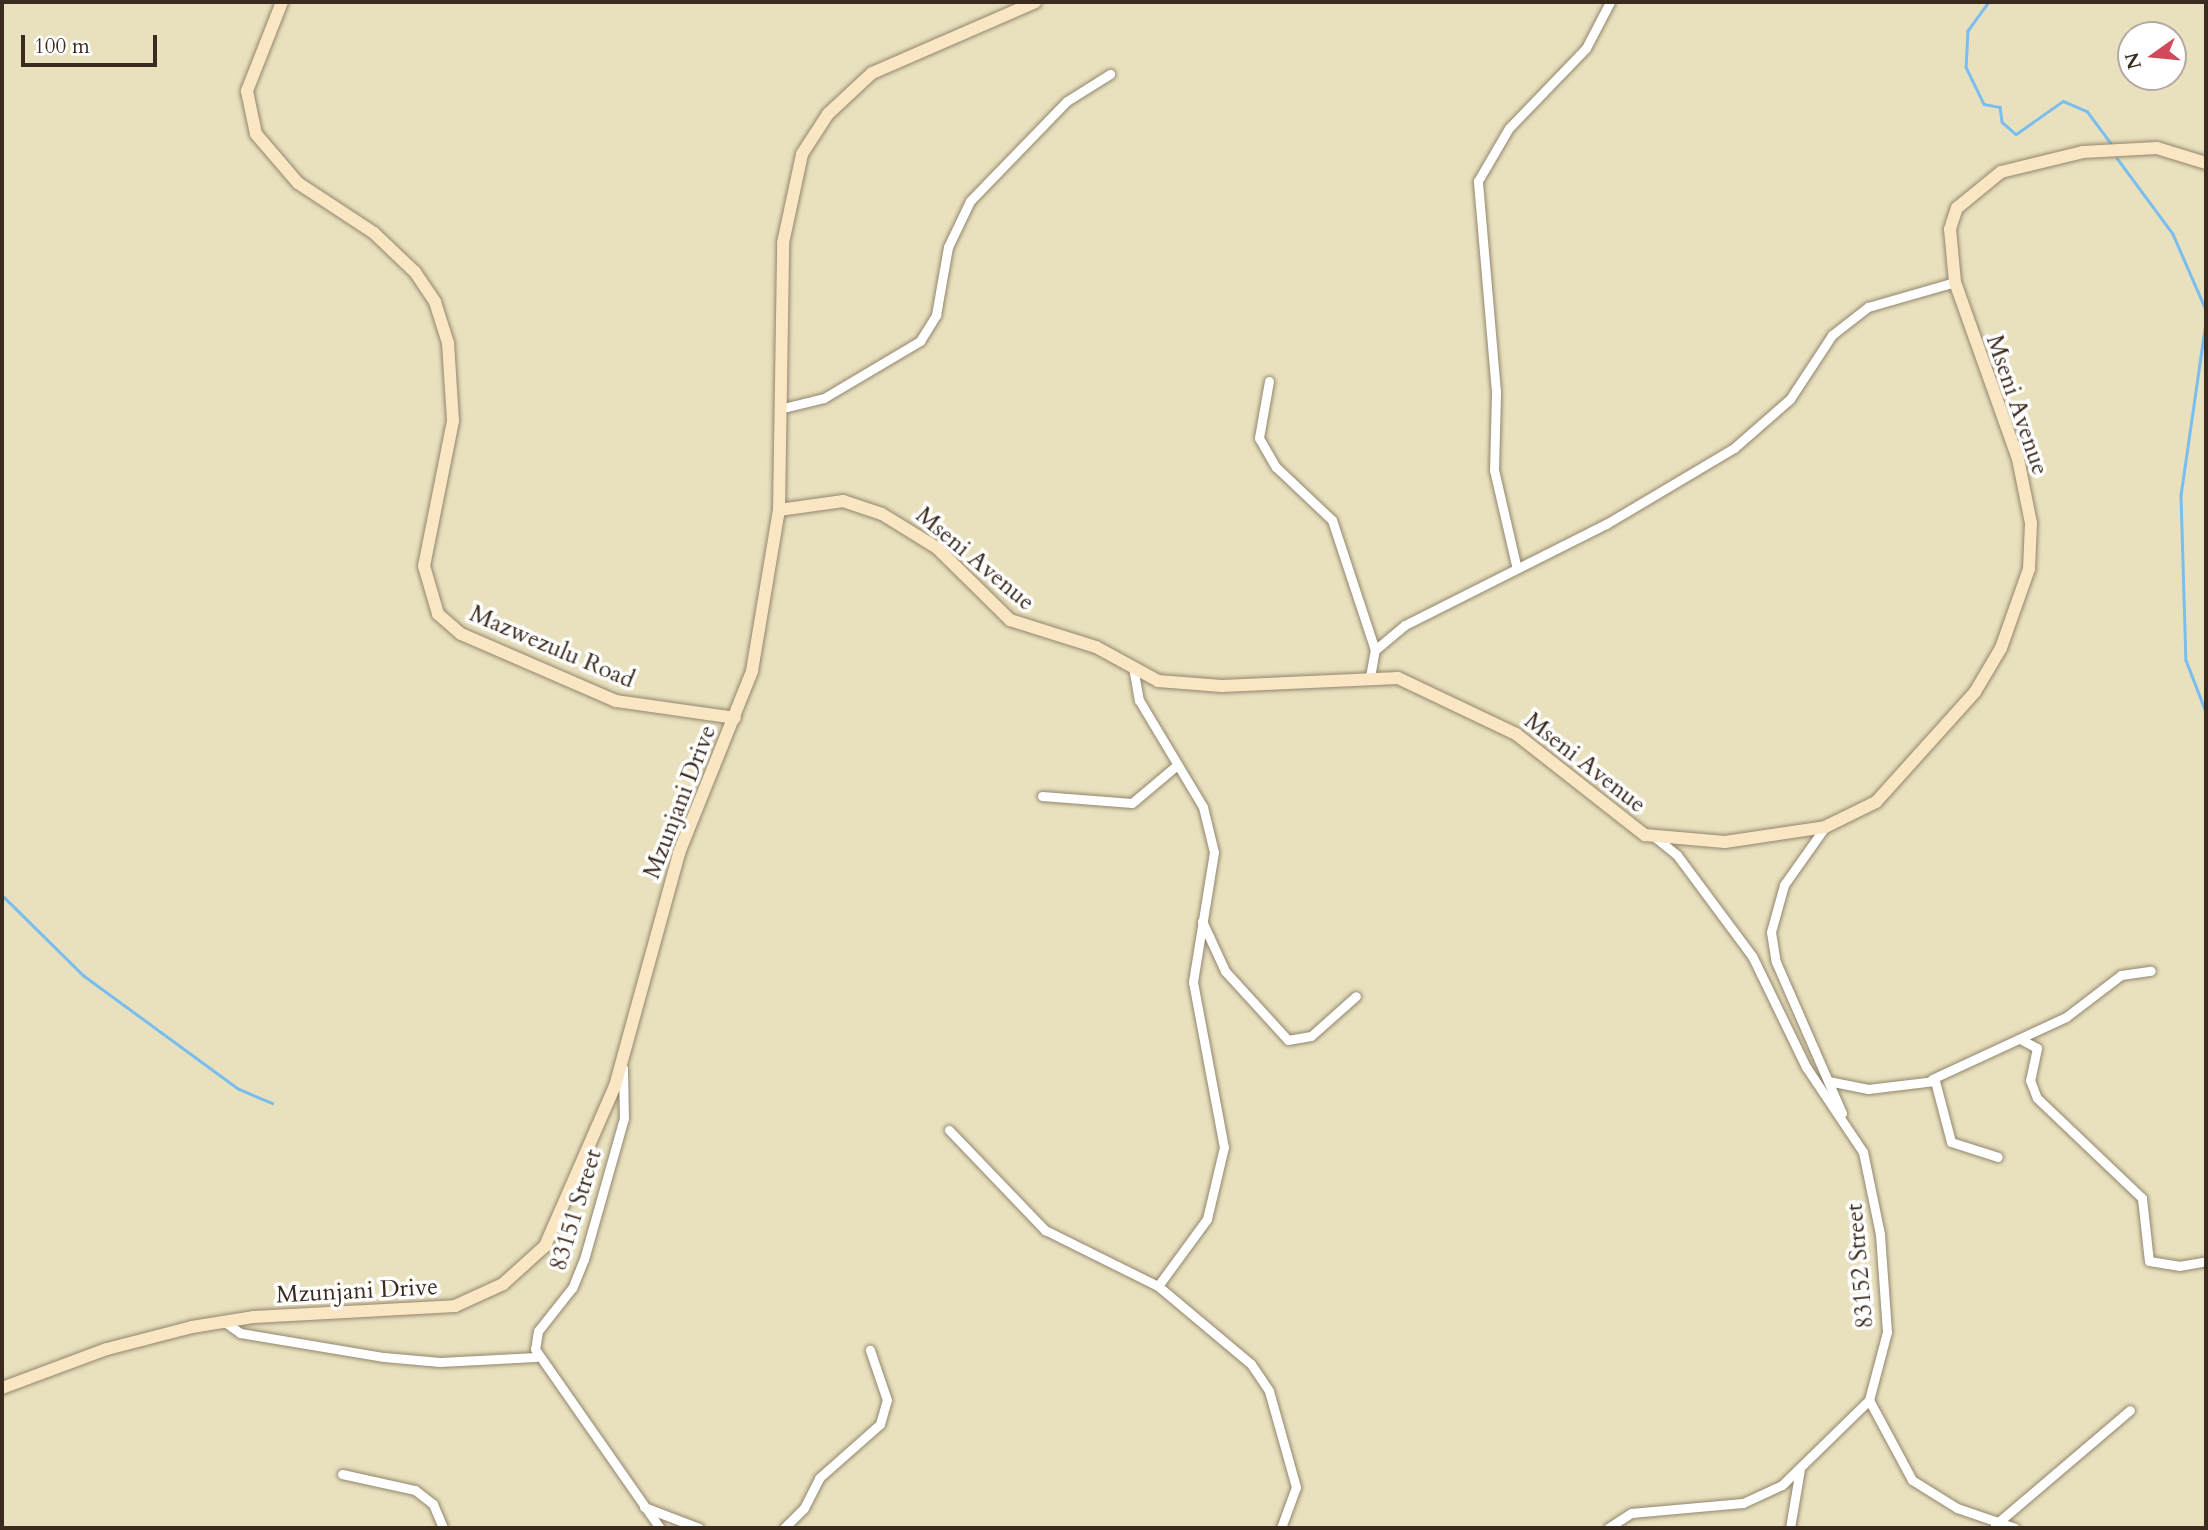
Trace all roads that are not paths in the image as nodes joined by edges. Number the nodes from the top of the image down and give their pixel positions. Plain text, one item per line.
1 (282, 2) edge
2 (1035, 2) edge
3 (1610, 2) edge
4 (1110, 74) dead end
5 (2206, 163) edge
6 (1955, 282) junction
7 (1269, 382) dead end
8 (779, 409) junction
9 (779, 510) junction
10 (1516, 565) junction
11 (1375, 650) junction
12 (1133, 667) junction
13 (1370, 677) junction
14 (735, 718) junction
15 (1176, 766) junction
16 (1042, 796) dead end
17 (1825, 827) junction
18 (1656, 838) junction
19 (1201, 919) junction
20 (2151, 971) dead end
21 (1356, 996) dead end
22 (2022, 1040) junction
23 (622, 1063) junction
24 (1932, 1079) junction
25 (1828, 1081) junction
26 (1846, 1123) junction
27 (949, 1130) dead end
28 (1998, 1157) dead end
29 (2206, 1261) edge
30 (1157, 1286) junction
31 (225, 1322) junction
32 (870, 1350) dead end
33 (536, 1357) junction
34 (2, 1388) edge
35 (1869, 1400) junction
36 (2130, 1410) dead end
37 (1802, 1464) junction
38 (342, 1474) dead end
39 (644, 1507) junction
40 (1995, 1525) junction
41 (443, 1528) edge
42 (653, 1528) edge
43 (660, 1528) edge
44 (699, 1528) edge
45 (784, 1528) edge
46 (1281, 1528) edge
47 (1608, 1528) edge
48 (1790, 1528) edge
49 (2015, 1528) edge

1 - 14 street, Mazwezulu Road
2 - 8 street, Mzunjani Drive
3 - 10 street
4 - 8 street
5 - 6 street, Mseni Avenue
6 - 10 street
6 - 17 street, Mseni Avenue
7 - 11 street
8 - 9 street, Mzunjani Drive
9 - 12 street, Mseni Avenue
9 - 14 street, Mzunjani Drive
10 - 11 street
11 - 13 street
12 - 13 street, Mseni Avenue
12 - 15 street
13 - 18 street, Mseni Avenue
14 - 23 street, Mzunjani Drive
15 - 16 street
15 - 19 street
17 - 18 street, Mseni Avenue
17 - 25 street, 83152 Street
18 - 26 street, 83152 Street
19 - 21 street
19 - 30 street
20 - 22 street
22 - 24 street
22 - 29 street
23 - 31 street, Mzunjani Drive
23 - 33 street, 83151 Street
24 - 25 street
24 - 28 street
25 - 26 street, 83152 Street
26 - 35 street, 83152 Street
27 - 30 street
30 - 46 street
31 - 33 street
31 - 34 street, Mzunjani Drive
32 - 45 street
33 - 39 street
35 - 37 street, 83152 Street
35 - 40 street
36 - 40 street
37 - 47 street
37 - 48 street
38 - 41 street
39 - 42 street
39 - 43 street
39 - 44 street
40 - 49 street

